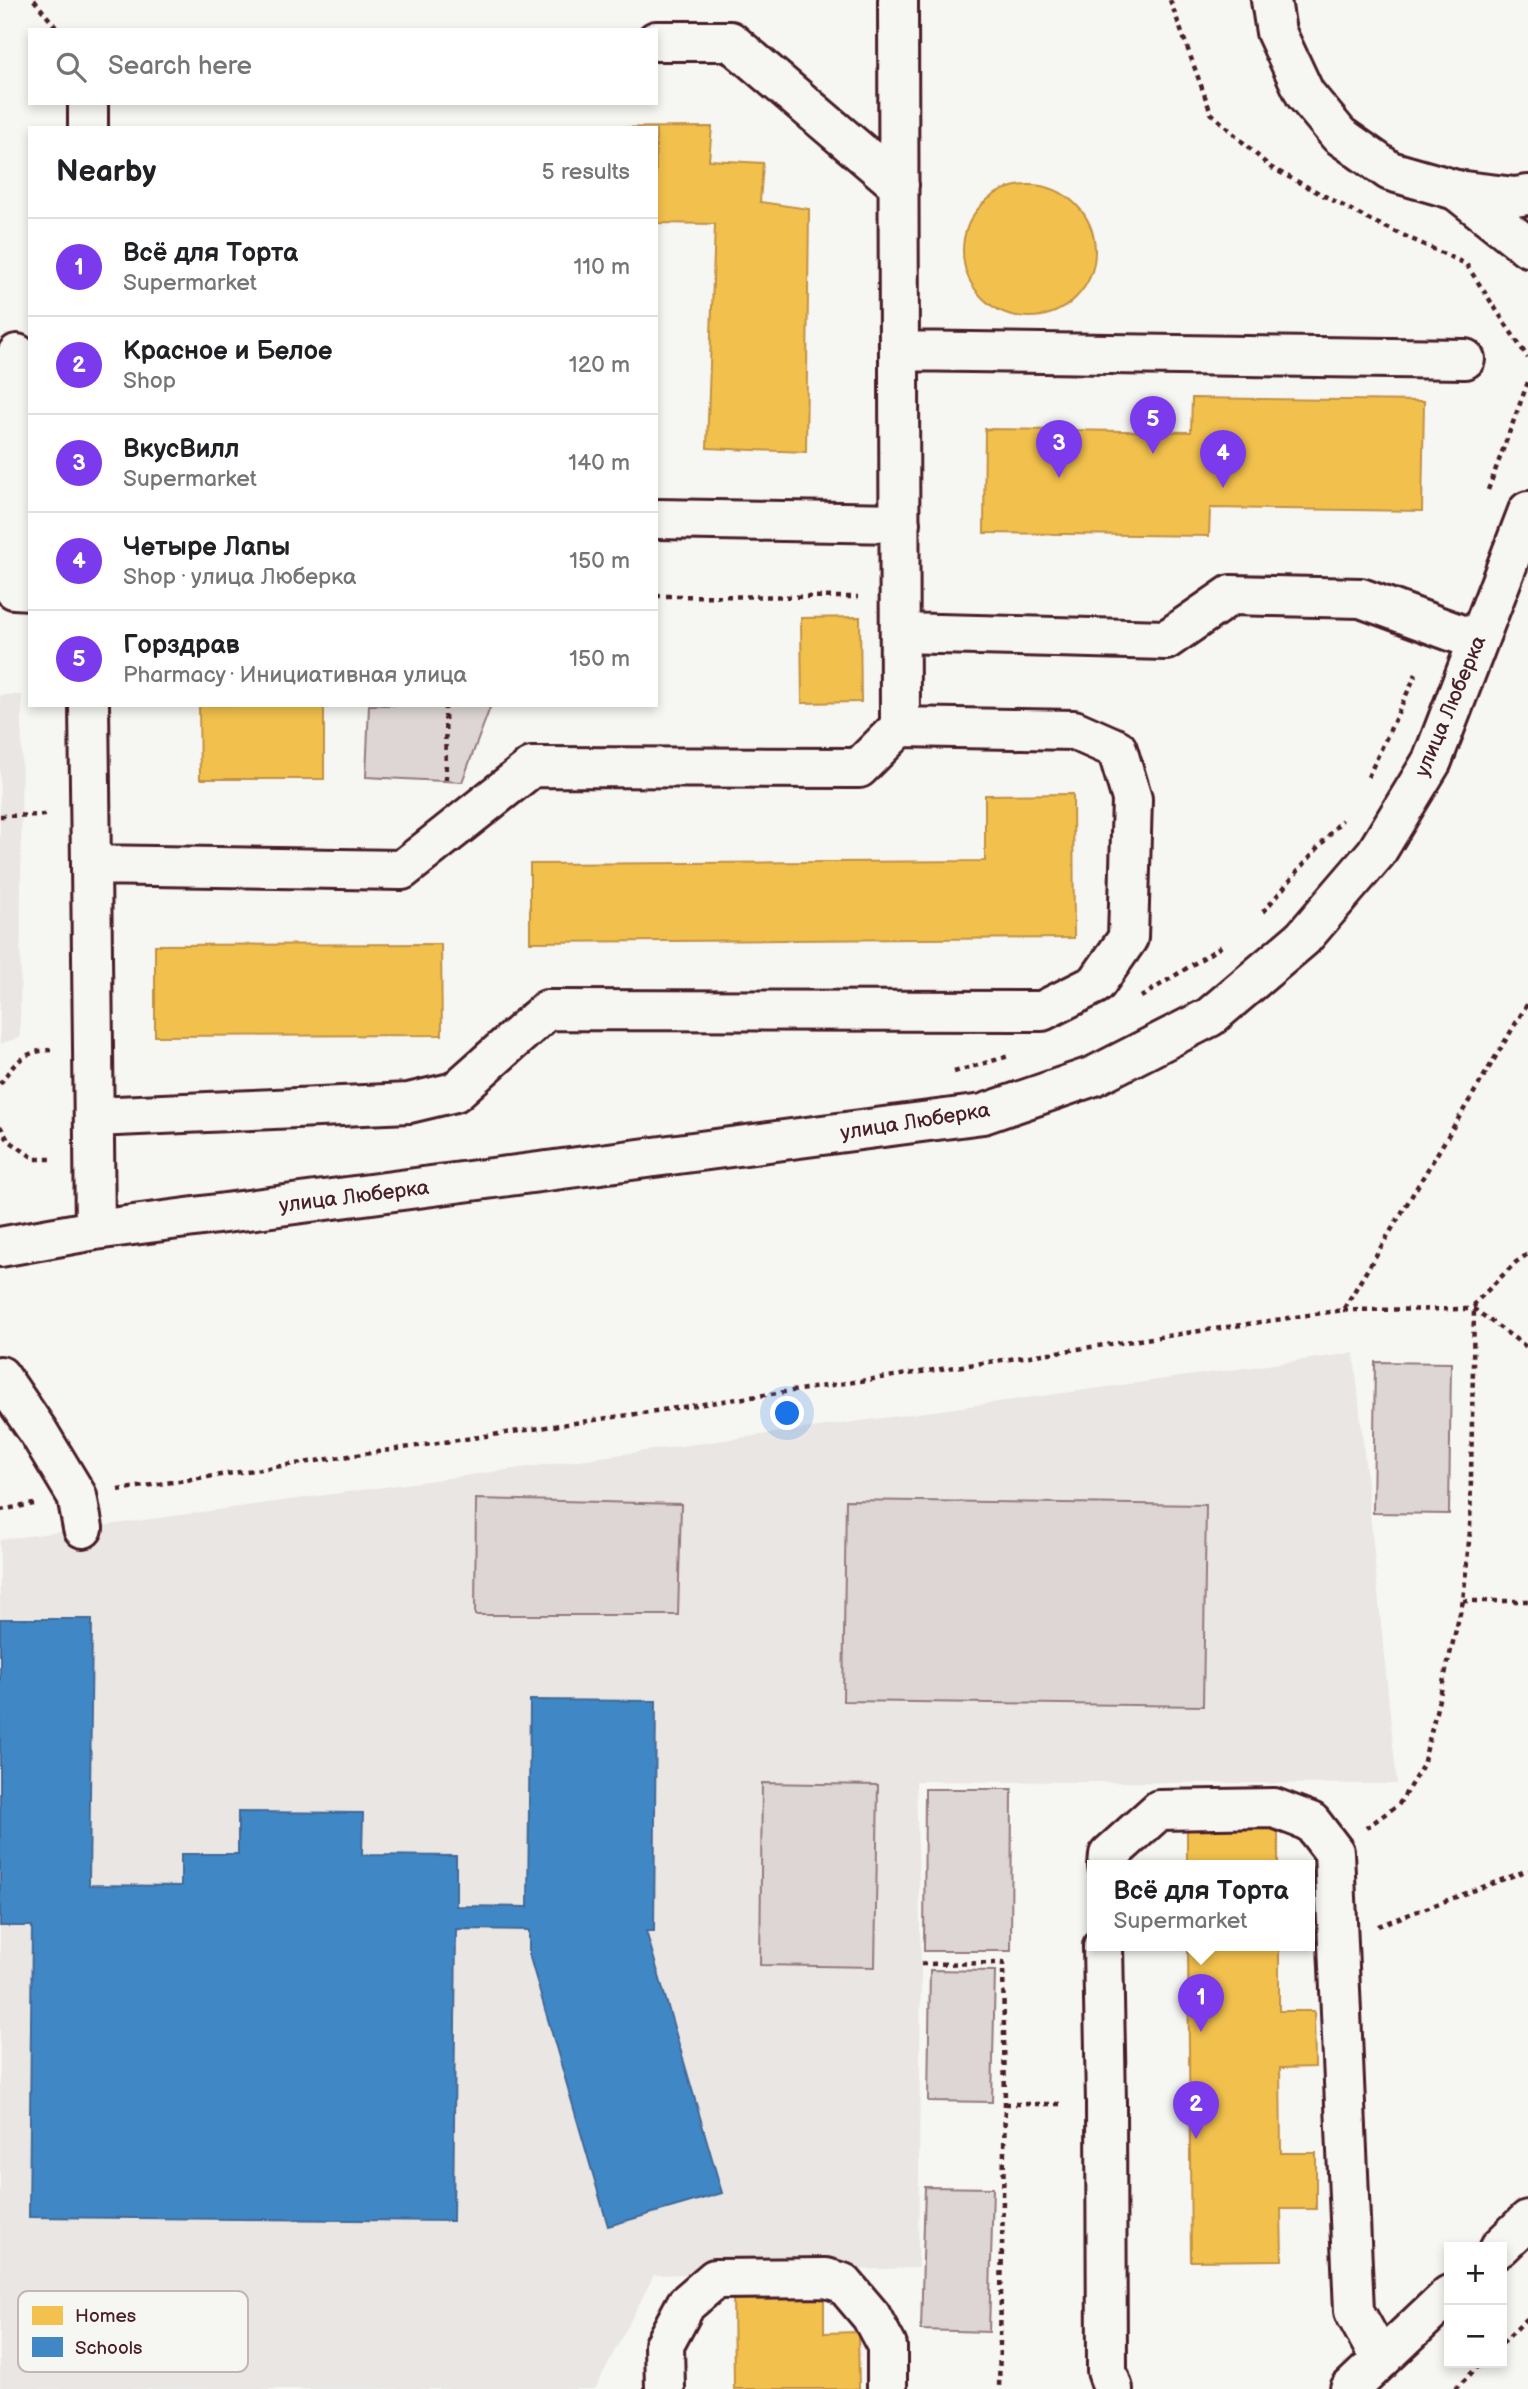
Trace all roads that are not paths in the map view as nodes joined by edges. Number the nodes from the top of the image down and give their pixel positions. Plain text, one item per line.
1 (898, 0) edge
2 (1271, 0) edge
3 (658, 41) edge
4 (88, 105) edge
5 (88, 126) edge
6 (899, 185) junction
7 (1456, 190) junction
8 (1528, 195) edge
9 (1528, 247) edge
10 (16, 350) edge
11 (899, 351) junction
12 (1465, 359) dead end
13 (1528, 511) edge
14 (658, 519) edge
15 (900, 523) junction
16 (15, 589) edge
17 (900, 615) junction
18 (1478, 641) junction
19 (89, 707) edge
20 (900, 727) junction
21 (91, 865) junction
22 (94, 1117) junction
23 (95, 1230) junction
24 (0, 1247) edge
25 (0, 1376) edge
26 (80, 1512) road end
27 (1109, 1860) edge
28 (1103, 1951) edge
29 (1528, 2220) edge
30 (1505, 2242) edge
31 (1444, 2300) edge
32 (1381, 2360) junction
33 (665, 2389) edge
34 (887, 2389) edge
35 (1113, 2389) edge
36 (1350, 2389) edge

1 - 6 street
2 - 7 street
3 - 6 street
4 - 5 street
6 - 11 street
7 - 8 street
7 - 9 street
10 - 16 street
11 - 12 street
11 - 15 street
13 - 18 street, улица Люберка
14 - 15 street
15 - 17 street
17 - 18 street
17 - 20 street
18 - 23 street, улица Люберка
19 - 21 street
20 - 21 street
20 - 22 street
21 - 22 street
22 - 23 street
23 - 24 street, улица Люберка
25 - 26 street
27 - 32 street
28 - 35 street
29 - 30 street
31 - 32 street
32 - 36 street
33 - 34 street

